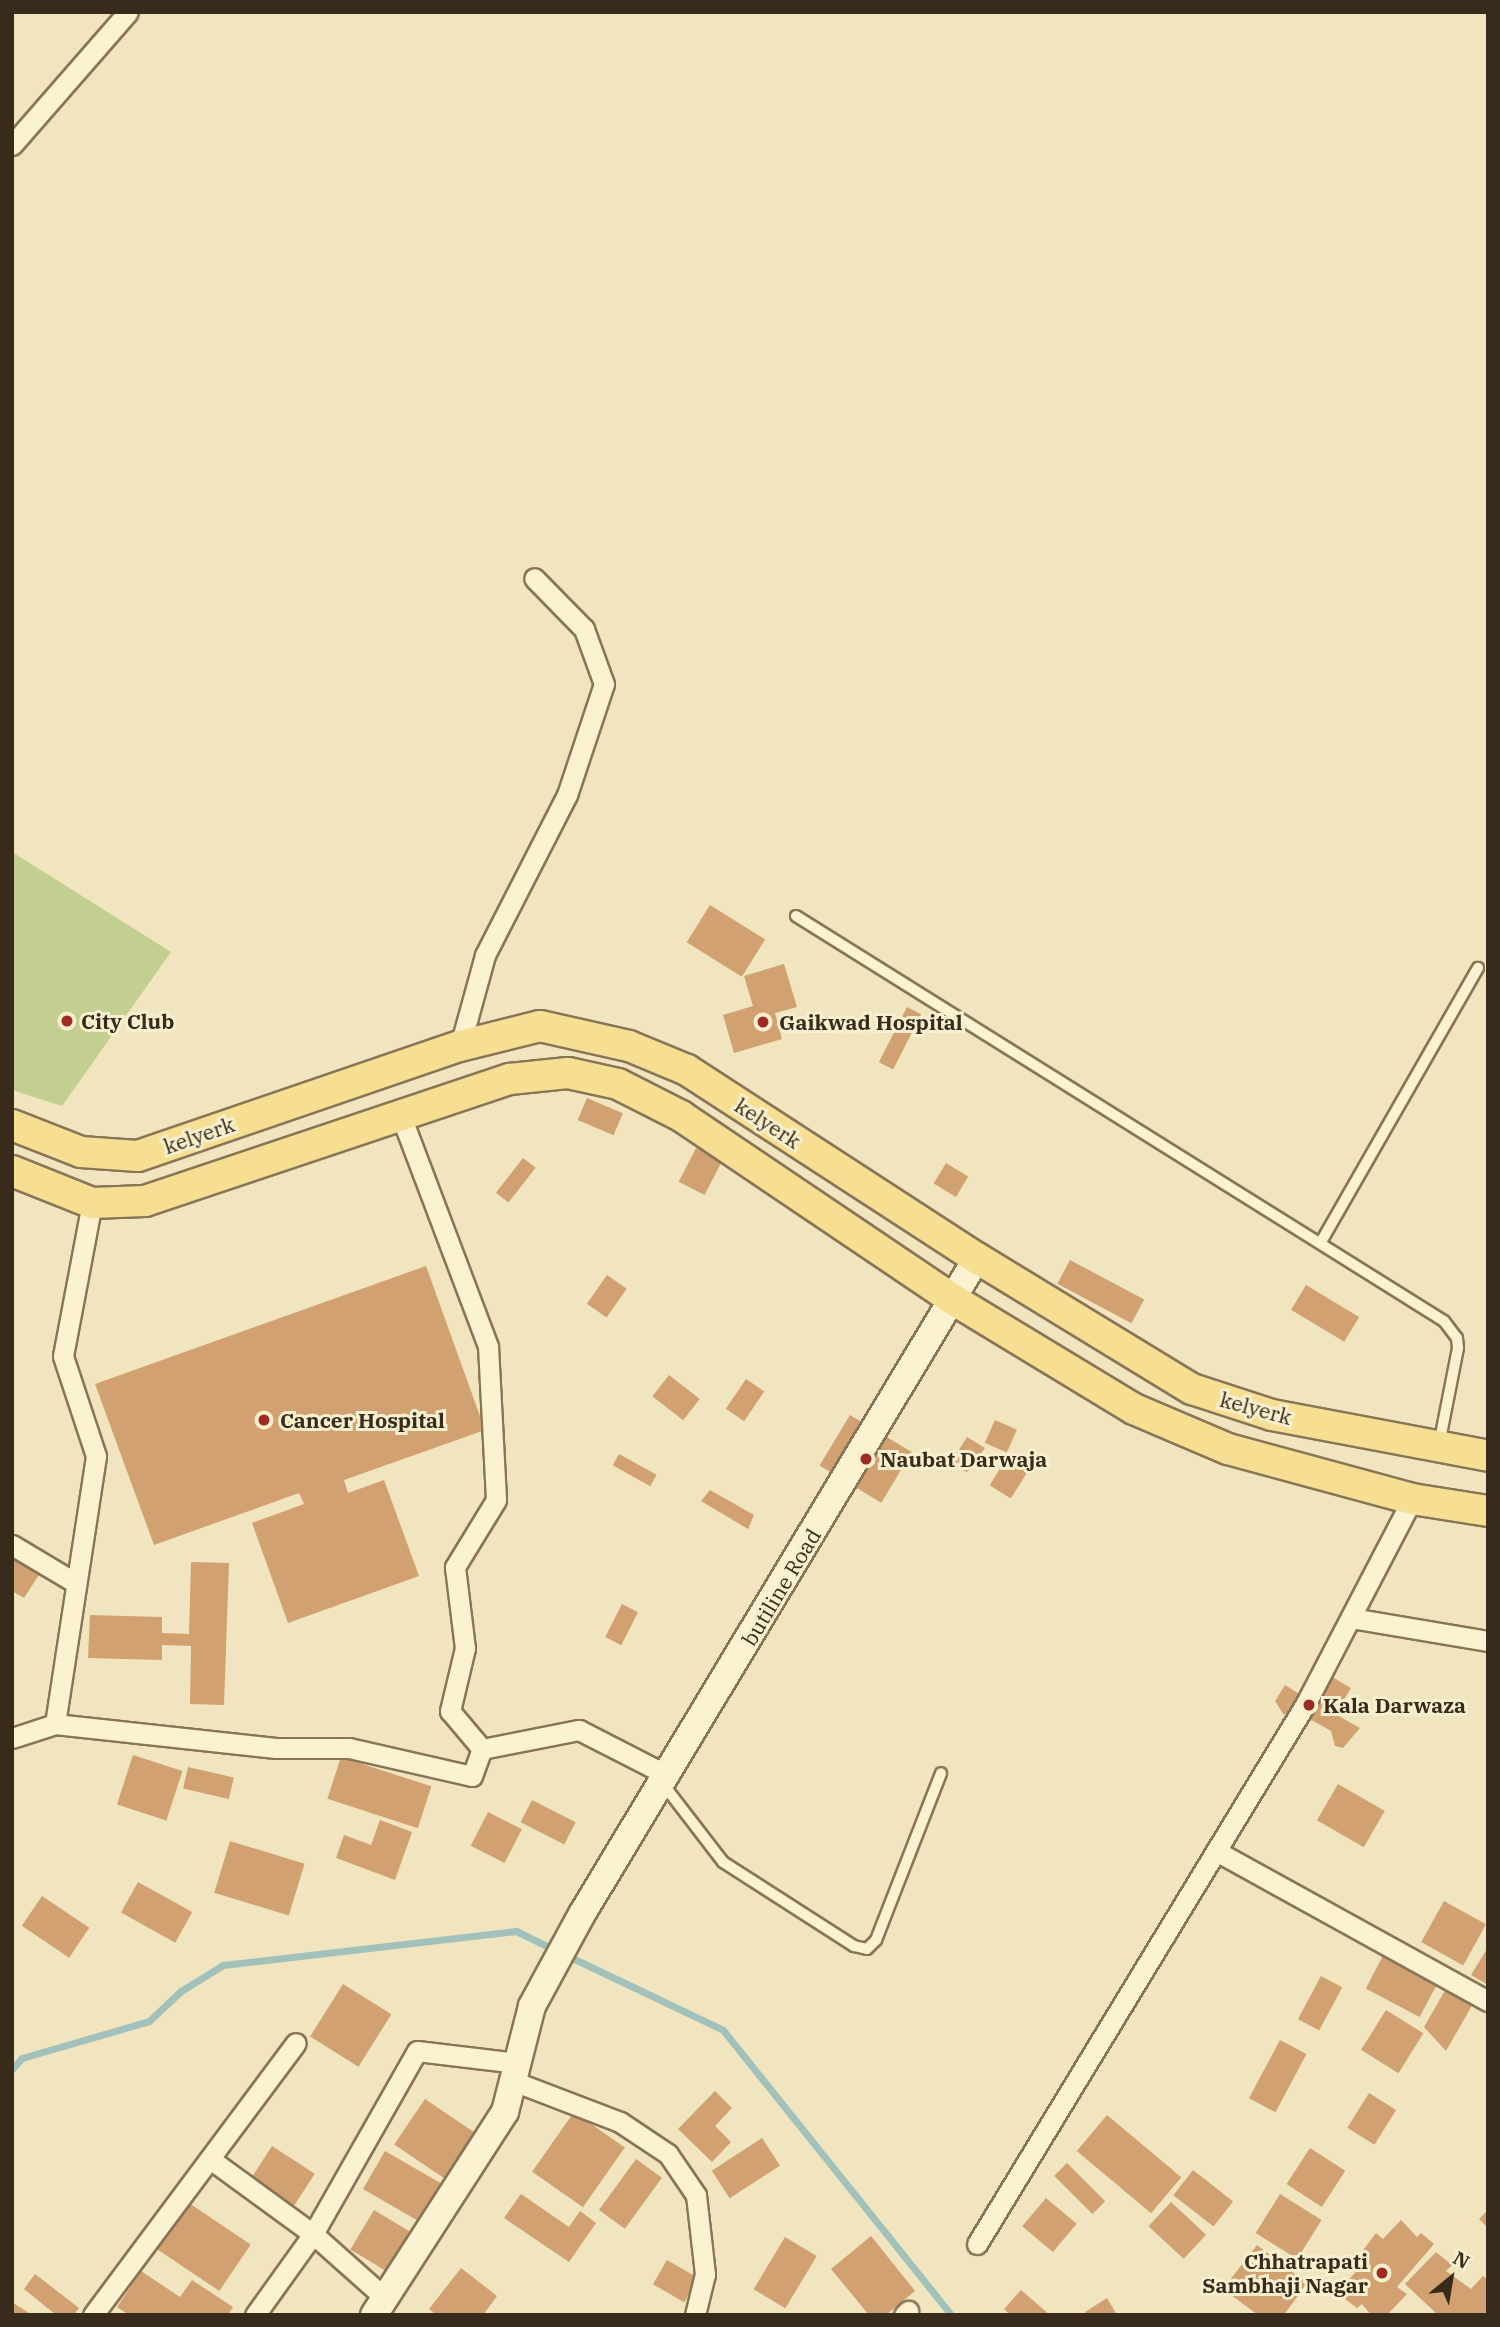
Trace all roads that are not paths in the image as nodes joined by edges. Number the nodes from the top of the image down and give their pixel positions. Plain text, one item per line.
1 (128, 12) edge
2 (12, 145) edge
3 (534, 578) dead end
4 (796, 916) dead end
5 (1478, 968) dead end
6 (460, 1046) junction
7 (401, 1116) junction
8 (12, 1125) edge
9 (12, 1171) edge
10 (92, 1203) junction
11 (1321, 1242) junction
12 (977, 1258) junction
13 (954, 1300) junction
14 (1439, 1446) junction
15 (1488, 1456) edge
16 (1412, 1499) junction
17 (1488, 1511) edge
18 (12, 1545) edge
19 (74, 1582) junction
20 (1351, 1618) junction
21 (1488, 1641) edge
22 (55, 1724) junction
23 (12, 1738) edge
24 (482, 1749) junction
25 (941, 1773) dead end
26 (665, 1779) junction
27 (1216, 1851) junction
28 (1488, 2001) edge
29 (296, 2043) dead end
30 (515, 2072) junction
31 (210, 2159) junction
32 (313, 2234) junction
33 (977, 2244) dead end
34 (380, 2307) edge
35 (93, 2315) edge
36 (255, 2315) edge
37 (695, 2315) edge

1 - 2 street
3 - 6 street
4 - 11 lane
5 - 11 lane
6 - 8 main road, kelyerk
6 - 12 main road, kelyerk
7 - 10 main road
7 - 13 main road
7 - 24 street
9 - 10 main road
10 - 19 street
11 - 14 lane
12 - 13 street, butiline Road
12 - 14 main road, kelyerk
13 - 16 main road
13 - 26 street, butiline Road
14 - 15 main road, kelyerk
16 - 17 main road
16 - 20 street
18 - 19 street
19 - 22 street
20 - 21 street
20 - 27 street
22 - 23 street
22 - 24 street
24 - 26 street
25 - 26 lane
26 - 30 street, butiline Road
27 - 28 street
27 - 33 street
29 - 31 street
30 - 32 street
30 - 34 street, butiline Road
30 - 37 street
31 - 32 street
31 - 35 street
32 - 34 street
32 - 36 street

